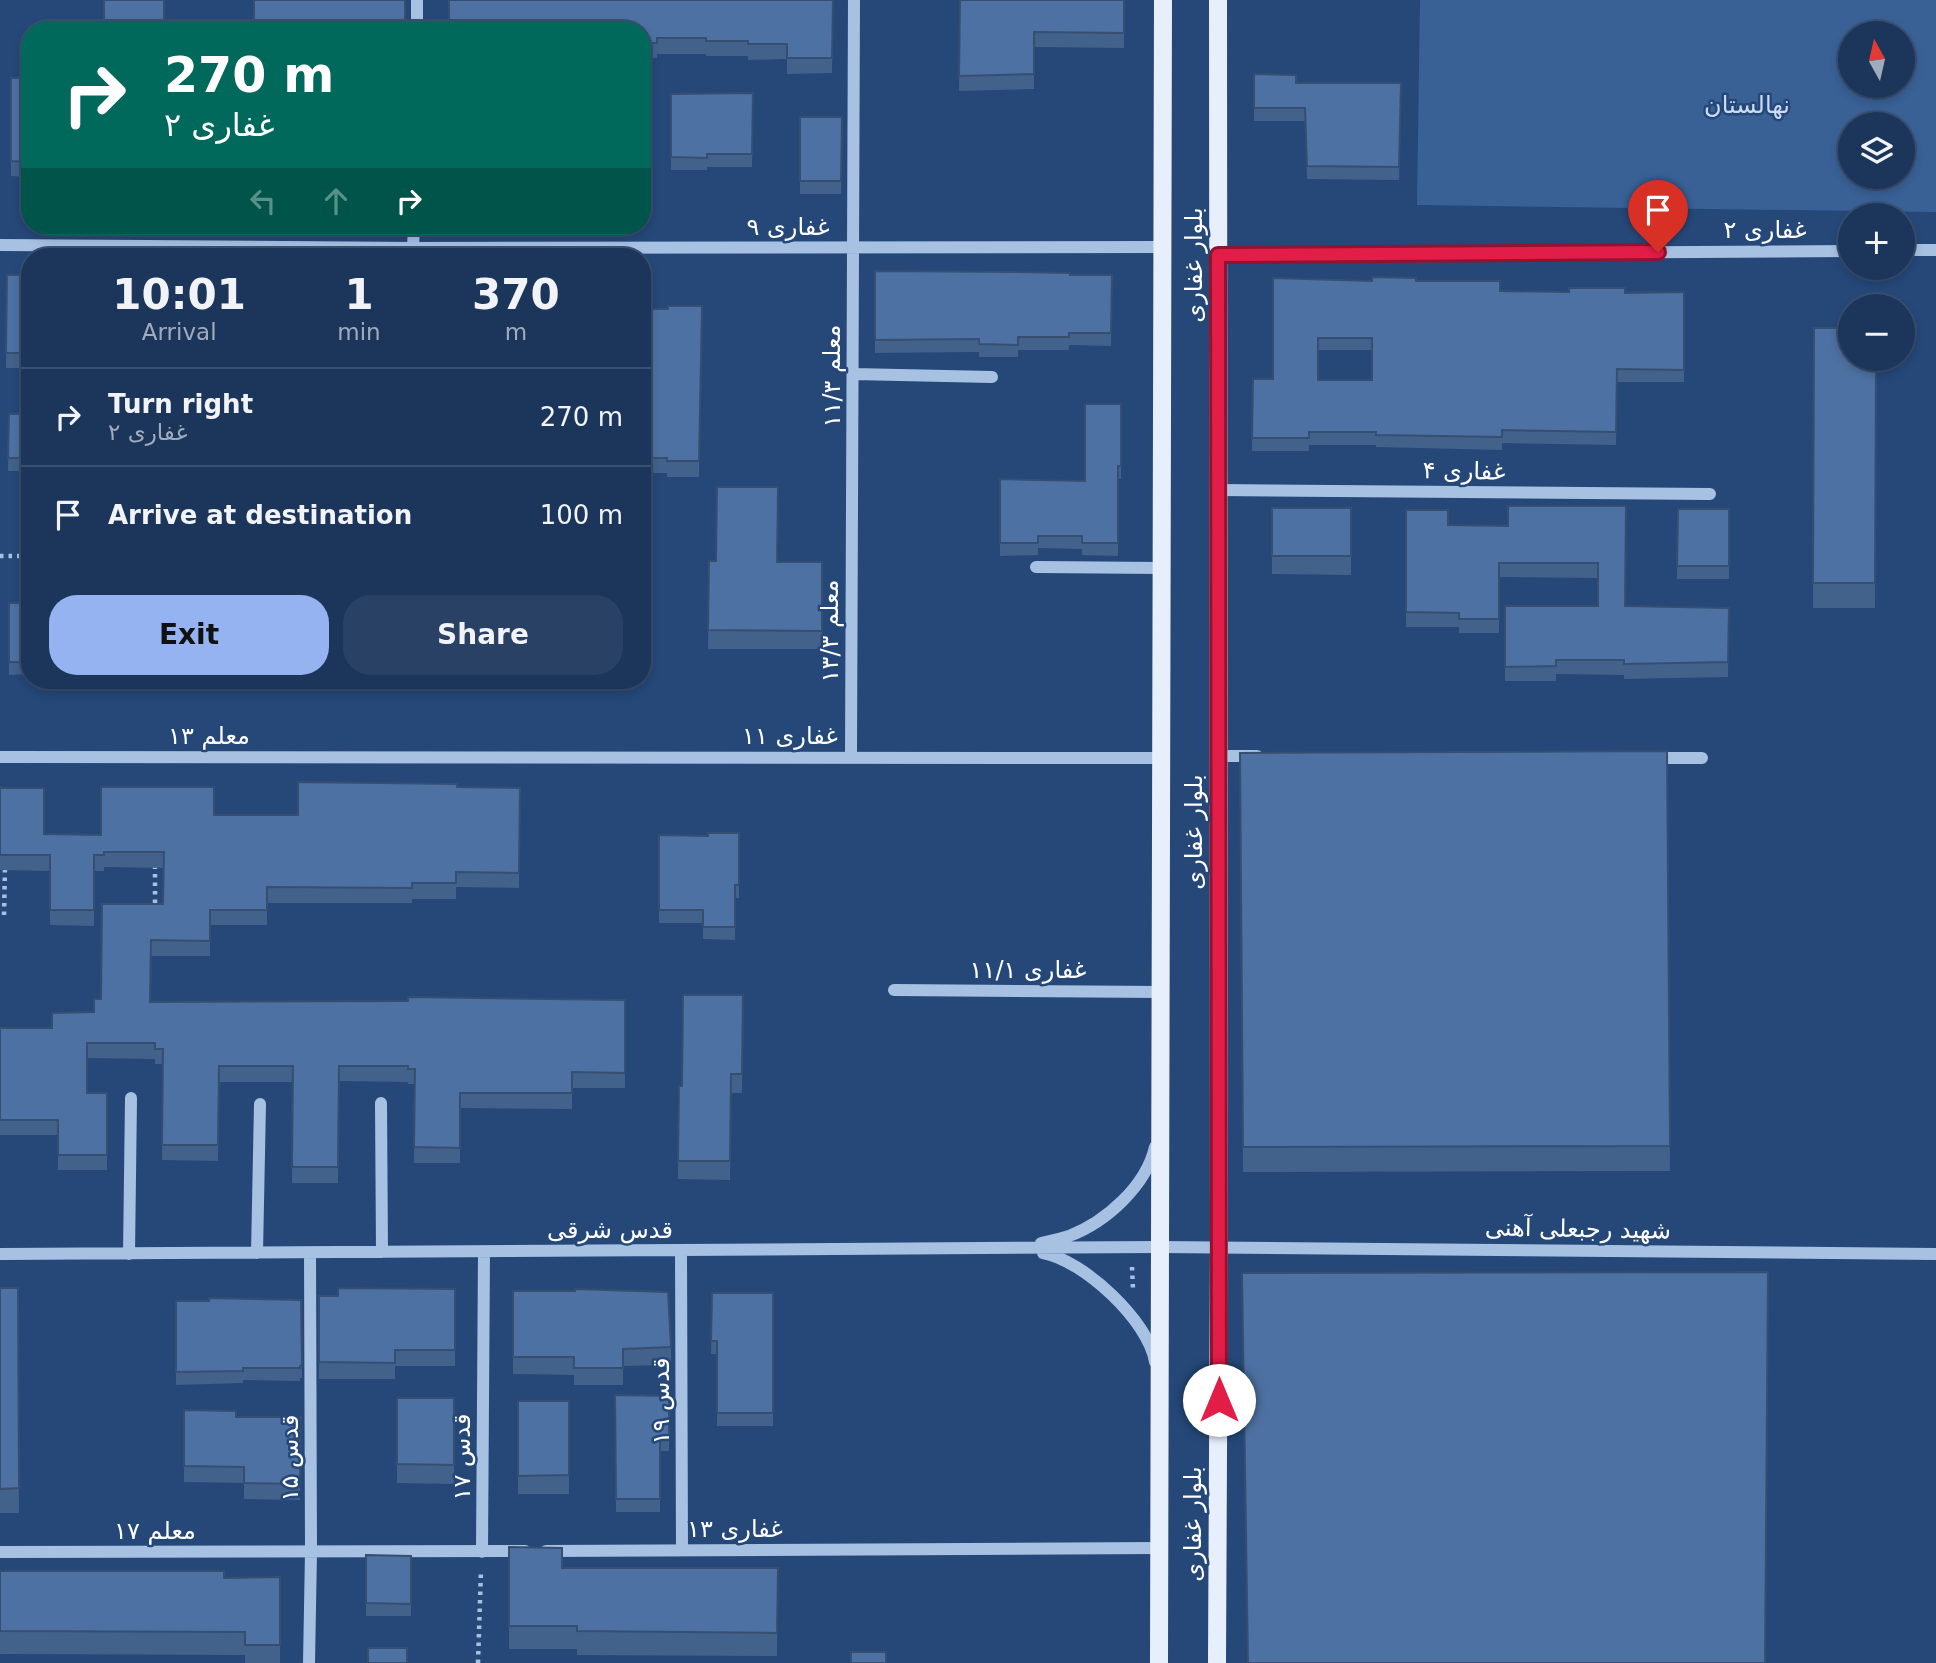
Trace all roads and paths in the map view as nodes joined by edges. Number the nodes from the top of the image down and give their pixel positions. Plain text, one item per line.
1 (417, 0) edge
2 (854, 0) edge
3 (1163, 0) edge
4 (1218, 0) edge
5 (417, 21) edge
6 (414, 235) edge
7 (0, 244) edge
8 (853, 247) junction
9 (1163, 247) junction
10 (414, 248) junction
11 (1915, 250) edge
12 (1936, 250) edge
13 (1838, 251) edge
14 (1218, 255) junction
15 (853, 374) junction
16 (992, 377) dead end
17 (1218, 490) junction
18 (1710, 495) dead end
19 (852, 505) joint
20 (0, 556) edge
21 (21, 556) edge
22 (1036, 566) dead end
23 (1162, 568) junction
24 (1219, 756) junction
25 (1274, 756) edge
26 (0, 757) edge
27 (419, 757) joint
28 (851, 757) junction
29 (1161, 758) junction
30 (1647, 758) edge
31 (1702, 758) dead end
32 (155, 850) edge
33 (5, 862) edge
34 (155, 903) edge
35 (4, 915) dead end
36 (894, 990) dead end
37 (1161, 992) junction
38 (131, 1098) dead end
39 (381, 1103) dead end
40 (260, 1104) dead end
41 (1160, 1123) junction
42 (1160, 1247) junction
43 (1219, 1247) junction
44 (1018, 1248) junction
45 (681, 1251) junction
46 (382, 1252) junction
47 (484, 1252) junction
48 (257, 1253) junction
49 (310, 1253) junction
50 (129, 1254) junction
51 (1936, 1254) edge
52 (0, 1255) edge
53 (1160, 1397) junction
54 (1159, 1548) junction
55 (682, 1550) junction
56 (0, 1552) edge
57 (311, 1552) junction
58 (482, 1552) junction
59 (309, 1663) edge
60 (478, 1663) edge
61 (1159, 1663) edge
62 (1217, 1663) edge

1 - 5 street
2 - 8 street, معلم ۱۱/۳
3 - 9 main road, بلوار غفاری
4 - 14 main road, بلوار غفاری
6 - 10 street
7 - 10 street, غفاری ۹
8 - 9 street, غفاری ۹
8 - 10 street, غفاری ۹
8 - 15 street, معلم ۱۱/۳
9 - 23 main road, بلوار غفاری
11 - 12 street
13 - 14 street, غفاری ۲
14 - 17 main road, بلوار غفاری
15 - 16 street
15 - 19 street, معلم ۱۱/۳
17 - 18 street, غفاری ۴
17 - 24 main road, بلوار غفاری
19 - 28 street, معلم ۱۳/۳
20 - 21 path
22 - 23 street
23 - 29 main road, بلوار غفاری
24 - 25 street
24 - 43 main road, بلوار غفاری
26 - 27 street, معلم ۱۳
27 - 28 street, غفاری ۱۱
28 - 29 street, غفاری ۱۱
29 - 37 main road, بلوار غفاری
30 - 31 street
32 - 34 path
33 - 35 path
36 - 37 street, غفاری ۱۱/۱
37 - 41 main road, بلوار غفاری
38 - 50 street
39 - 46 street
40 - 48 street
41 - 42 main road, بلوار غفاری
41 - 44 street
42 - 43 street, قدس شرقی
42 - 44 street, قدس شرقی
42 - 53 main road, بلوار غفاری
43 - 51 street, شهید رجبعلی آهنی
43 - 62 main road, بلوار غفاری
44 - 45 street, قدس شرقی
44 - 53 street
45 - 47 street, قدس شرقی
45 - 55 street, قدس ۱۹
46 - 47 street, قدس شرقی
46 - 49 street, قدس شرقی
47 - 58 street, قدس ۱۷
48 - 49 street, قدس شرقی
48 - 50 street, قدس شرقی
49 - 57 street, قدس ۱۵
50 - 52 street, قدس شرقی
53 - 54 main road, بلوار غفاری
54 - 55 street, غفاری ۱۳
54 - 61 main road, بلوار غفاری
55 - 58 street, غفاری ۱۳
56 - 57 street, معلم ۱۷
57 - 58 street, غفاری ۱۳
57 - 59 street, قدس ۱۵
58 - 60 path

